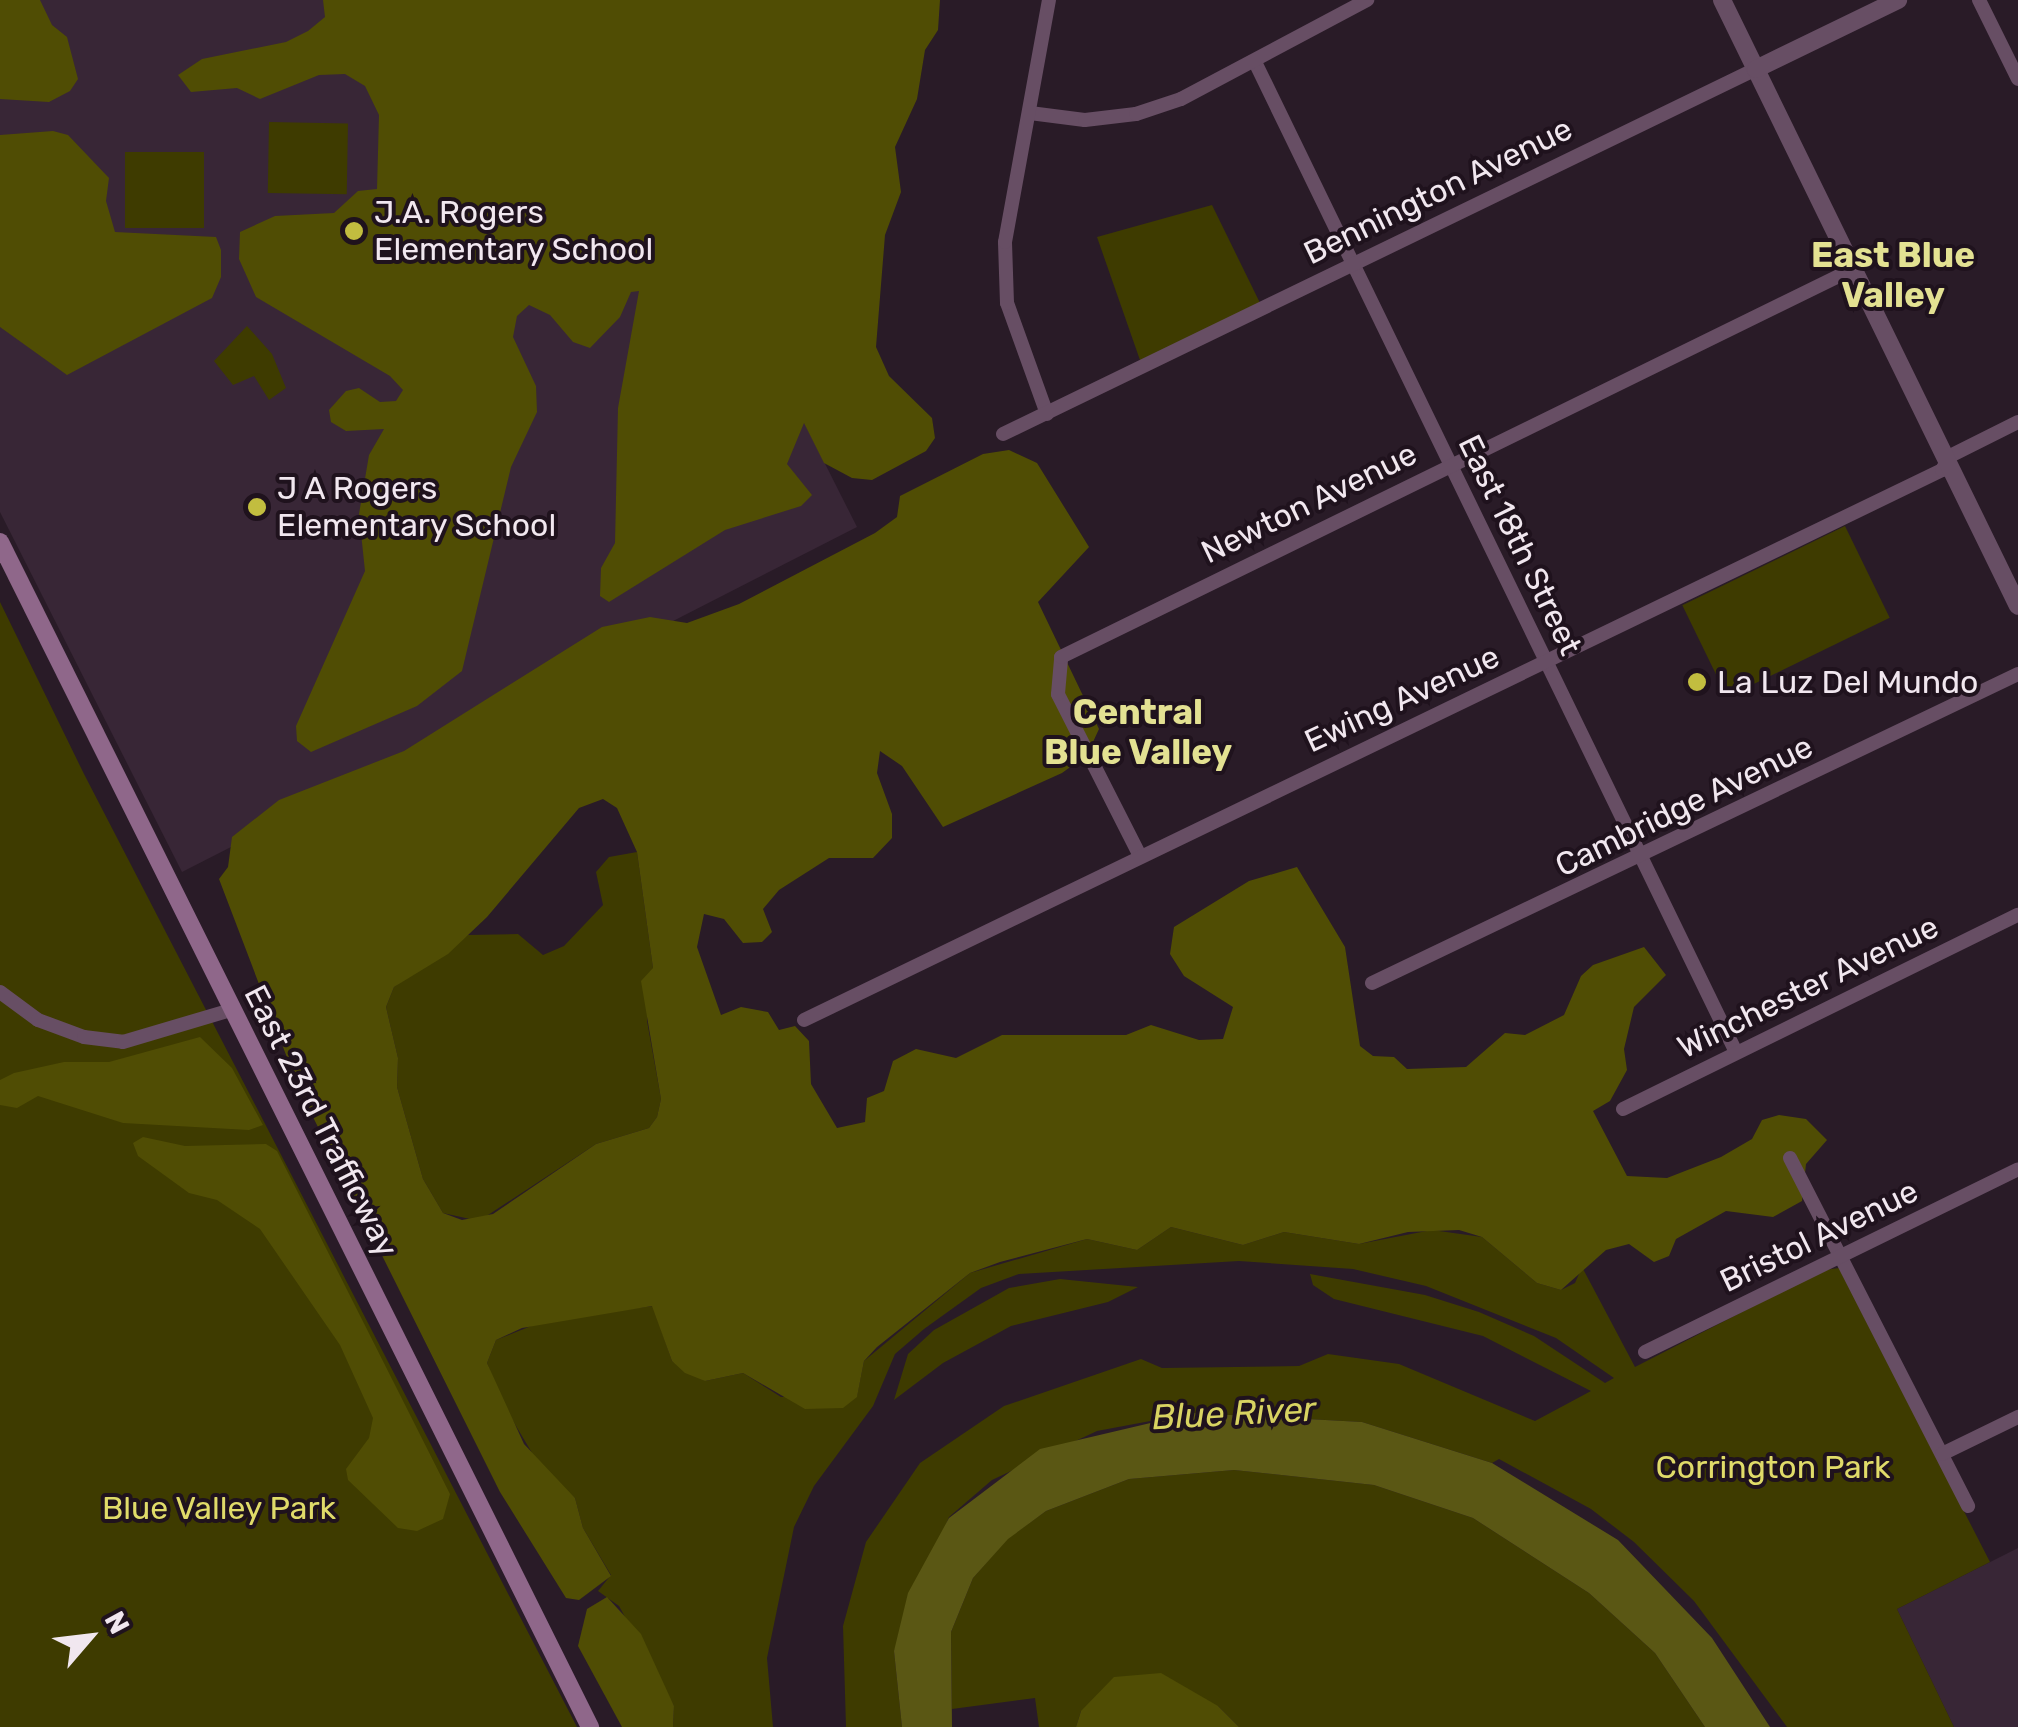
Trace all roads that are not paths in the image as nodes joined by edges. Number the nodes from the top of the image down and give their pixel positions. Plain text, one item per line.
1 (1049, 0) edge
2 (1367, 0) edge
3 (1722, 0) edge
4 (1898, 0) edge
5 (1979, 0) edge
6 (1255, 62) junction
7 (1756, 69) junction
8 (2018, 79) edge
9 (1030, 113) junction
10 (1353, 265) junction
11 (1852, 269) junction
12 (1047, 414) junction
13 (2018, 422) edge
14 (1004, 434) dead end
15 (1946, 462) junction
16 (1450, 464) junction
17 (0, 542) edge
18 (2018, 606) edge
19 (1547, 661) junction
20 (2018, 674) edge
21 (1140, 854) junction
22 (1642, 857) junction
23 (2018, 915) edge
24 (1372, 983) dead end
25 (0, 992) edge
26 (231, 1010) junction
27 (804, 1020) dead end
28 (1736, 1052) junction
29 (1623, 1108) dead end
30 (1790, 1158) dead end
31 (2018, 1169) edge
32 (1842, 1255) junction
33 (1645, 1352) dead end
34 (2018, 1417) edge
35 (1942, 1454) junction
36 (1968, 1506) dead end
37 (590, 1727) edge

1 - 9 street
2 - 6 street
3 - 7 street
4 - 7 street, Bennington Avenue
5 - 8 street
6 - 9 street
6 - 10 street, East 18th Street
7 - 10 street, Bennington Avenue
7 - 11 street
9 - 12 street
10 - 12 street, Bennington Avenue
10 - 16 street, East 18th Street
11 - 15 street
11 - 16 street, Newton Avenue
12 - 14 street, Bennington Avenue
13 - 15 street, Ewing Avenue
15 - 18 street
15 - 19 street, Ewing Avenue
16 - 19 street, East 18th Street
16 - 21 street, Newton Avenue
17 - 26 main road, East 23rd Trafficway
19 - 21 street, Ewing Avenue
19 - 22 street, East 18th Street
20 - 22 street, Cambridge Avenue
21 - 27 street, Ewing Avenue
22 - 24 street, Cambridge Avenue
22 - 28 street, East 18th Street
23 - 28 street, Winchester Avenue
25 - 26 street
26 - 37 main road, East 23rd Trafficway
28 - 29 street, Winchester Avenue
30 - 32 street
31 - 32 street, Bristol Avenue
32 - 33 street, Bristol Avenue
32 - 35 street
34 - 35 street
35 - 36 street

